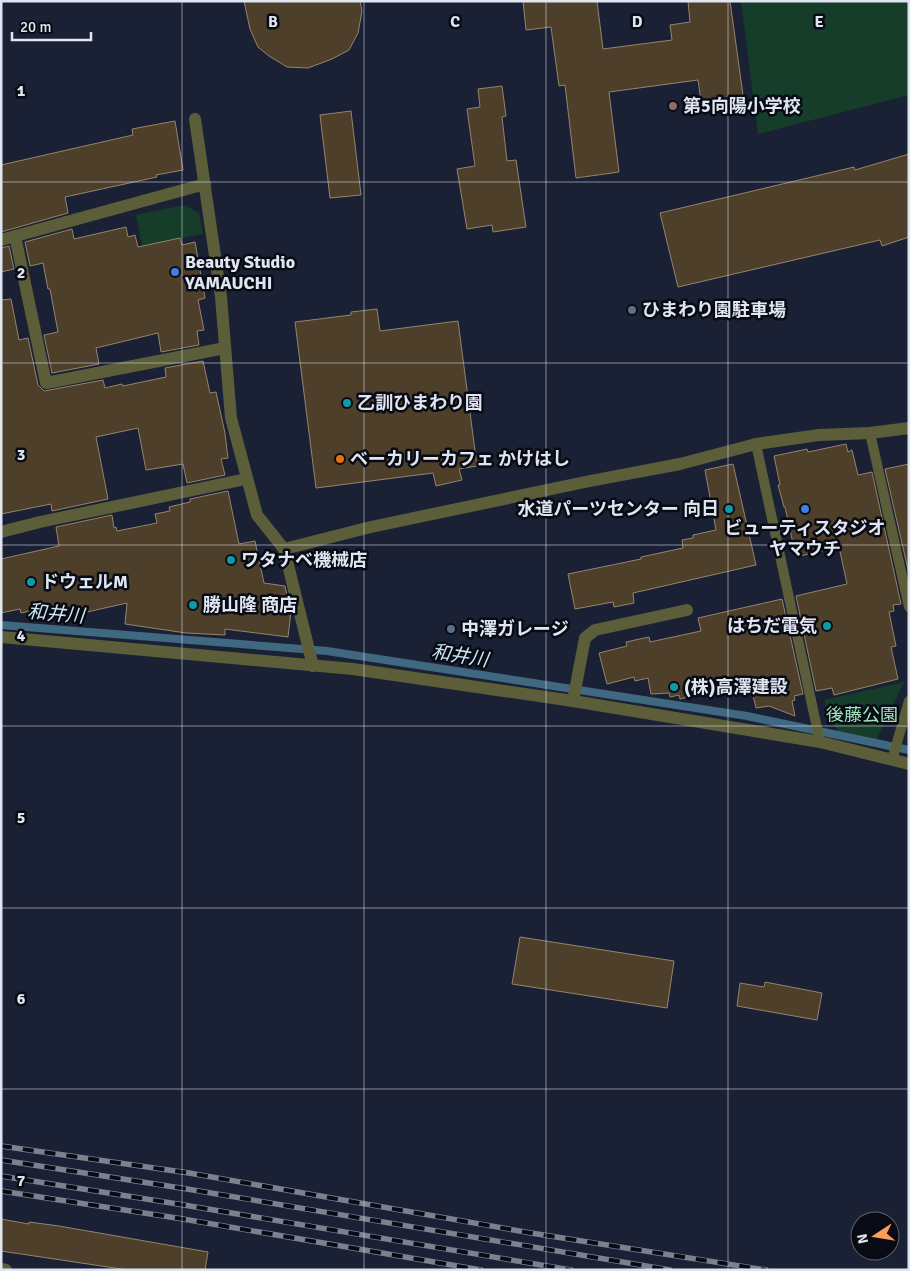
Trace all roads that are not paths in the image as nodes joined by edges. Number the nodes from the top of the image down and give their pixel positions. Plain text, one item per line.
1 (195, 119) dead end
2 (205, 184) junction
3 (15, 236) junction
4 (1, 240) edge
5 (225, 348) junction
6 (909, 428) edge
7 (870, 433) junction
8 (756, 444) junction
9 (246, 479) junction
10 (1, 532) edge
11 (284, 549) junction
12 (909, 607) edge
13 (687, 610) dead end
14 (1, 638) edge
15 (313, 666) junction
16 (573, 701) junction
17 (909, 701) edge
18 (820, 742) junction
19 (892, 760) junction
20 (909, 764) edge
21 (1, 1269) edge
22 (6, 1270) edge

1 - 2 street
2 - 3 street
2 - 5 street
3 - 4 street
3 - 5 street
5 - 9 street
6 - 7 street
7 - 8 street
7 - 12 lane
8 - 11 street
8 - 18 lane
9 - 10 street
9 - 11 street
11 - 15 street
13 - 16 street
14 - 15 street
15 - 16 street
16 - 18 street
17 - 19 lane
18 - 19 street
19 - 20 street
21 - 22 street

